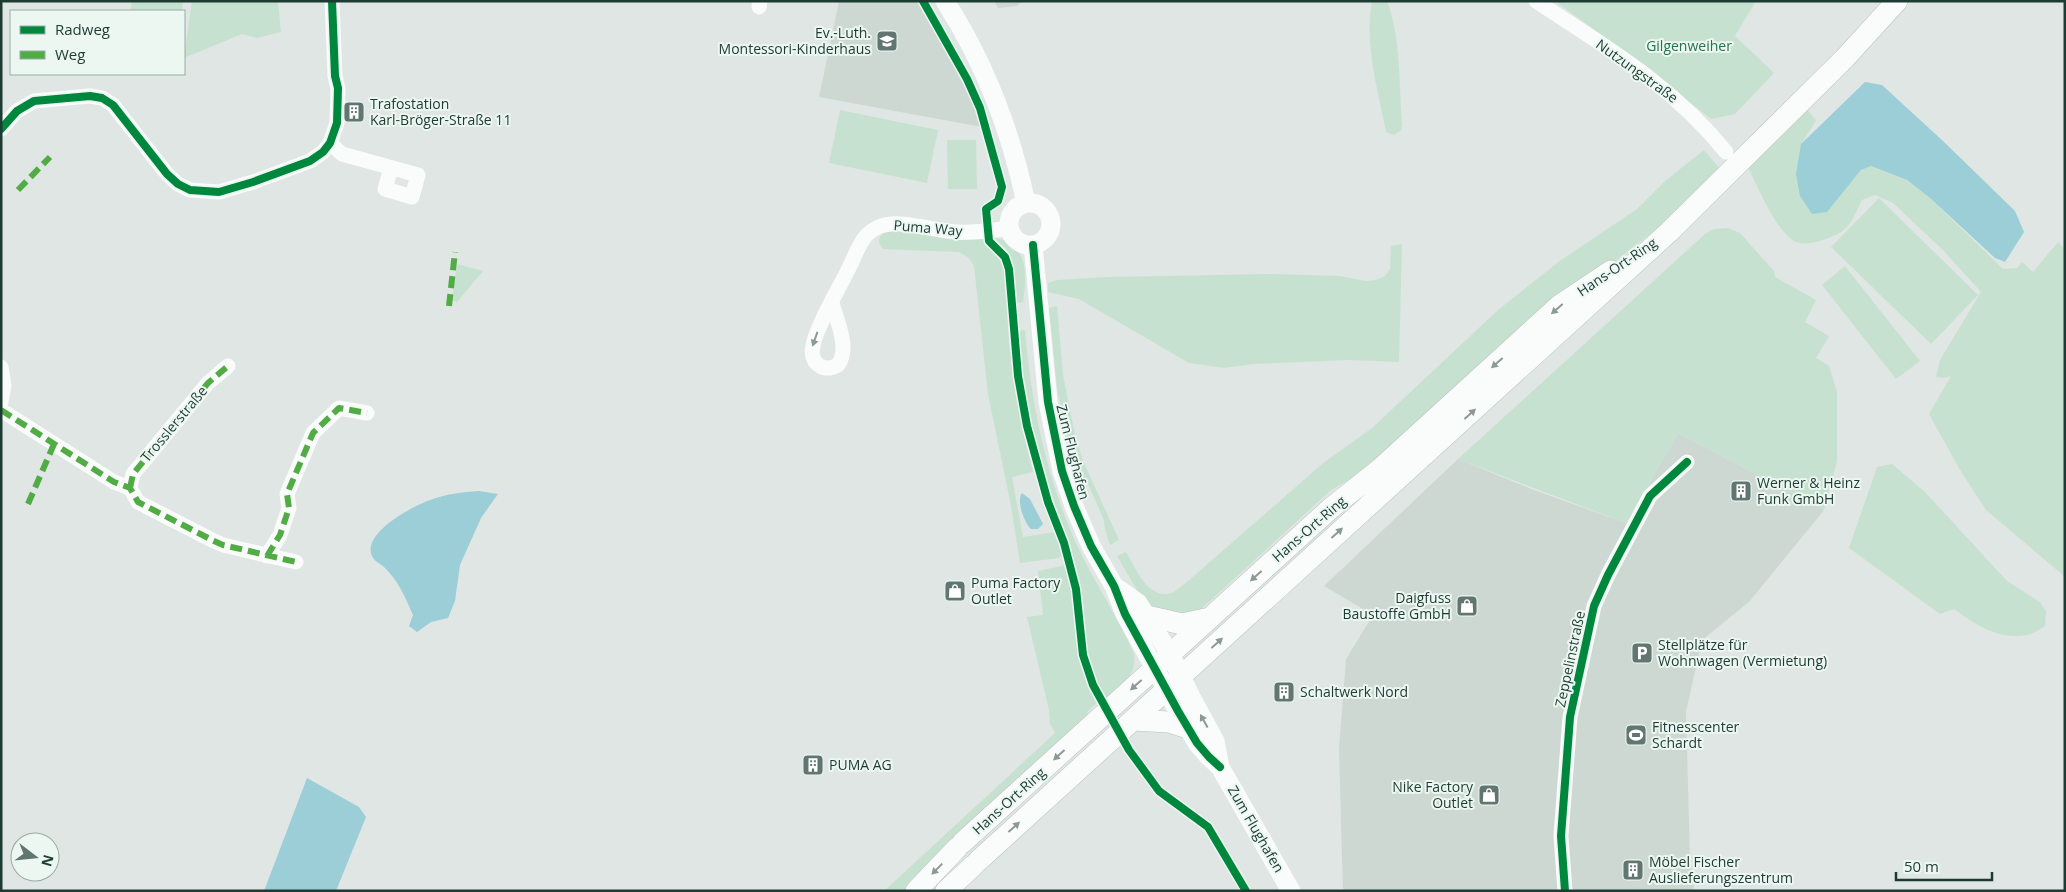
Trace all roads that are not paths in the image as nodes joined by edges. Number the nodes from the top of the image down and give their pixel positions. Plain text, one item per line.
1 (332, 1) edge
2 (945, 1) edge
3 (1536, 1) edge
4 (1896, 1) edge
5 (1, 129) edge
6 (330, 143) junction
7 (1726, 152) dead end
8 (391, 168) dead end
9 (1026, 203) junction
10 (1009, 228) junction
11 (1669, 232) junction
12 (1033, 246) junction
13 (832, 303) dead end
14 (228, 366) dead end
15 (1, 367) edge
16 (1, 402) edge
17 (1, 410) edge
18 (367, 413) dead end
19 (1687, 462) dead end
20 (130, 488) junction
21 (266, 556) junction
22 (296, 562) dead end
23 (1114, 586) junction
24 (1146, 616) junction
25 (1210, 618) junction
26 (1162, 661) junction
27 (1173, 683) junction
28 (1133, 720) junction
29 (1193, 736) junction
30 (1220, 767) junction
31 (916, 891) edge
32 (946, 891) edge
33 (1291, 891) edge
34 (1565, 891) edge

1 - 6 street
2 - 9 street
3 - 7 street, Nutzungstraße
4 - 11 main road, Hans-Ort-Ring
5 - 6 street
6 - 8 street
9 - 10 street
9 - 12 street
10 - 12 street
10 - 13 street, Puma Way
11 -> 25 main road, Hans-Ort-Ring
27 -> 11 main road, Hans-Ort-Ring
12 - 23 street, Zum Flughafen
14 - 20 street, Trosslerstraße
15 - 16 street
17 - 20 street
18 - 21 street
19 - 34 street, Zeppelinstraße
20 - 21 street
21 - 22 street
23 - 24 street, Zum Flughafen
23 - 26 street, Zum Flughafen
24 - 25 main road
24 - 26 street, Zum Flughafen
25 - 26 main road, Hans-Ort-Ring
26 - 27 street, Zum Flughafen
26 -> 31 main road, Hans-Ort-Ring
27 - 28 main road, Hans-Ort-Ring
27 - 29 street, Zum Flughafen
30 -> 27 street, Zum Flughafen
28 - 29 main road
32 -> 28 main road, Hans-Ort-Ring
29 - 30 street, Zum Flughafen
30 - 33 street, Zum Flughafen

